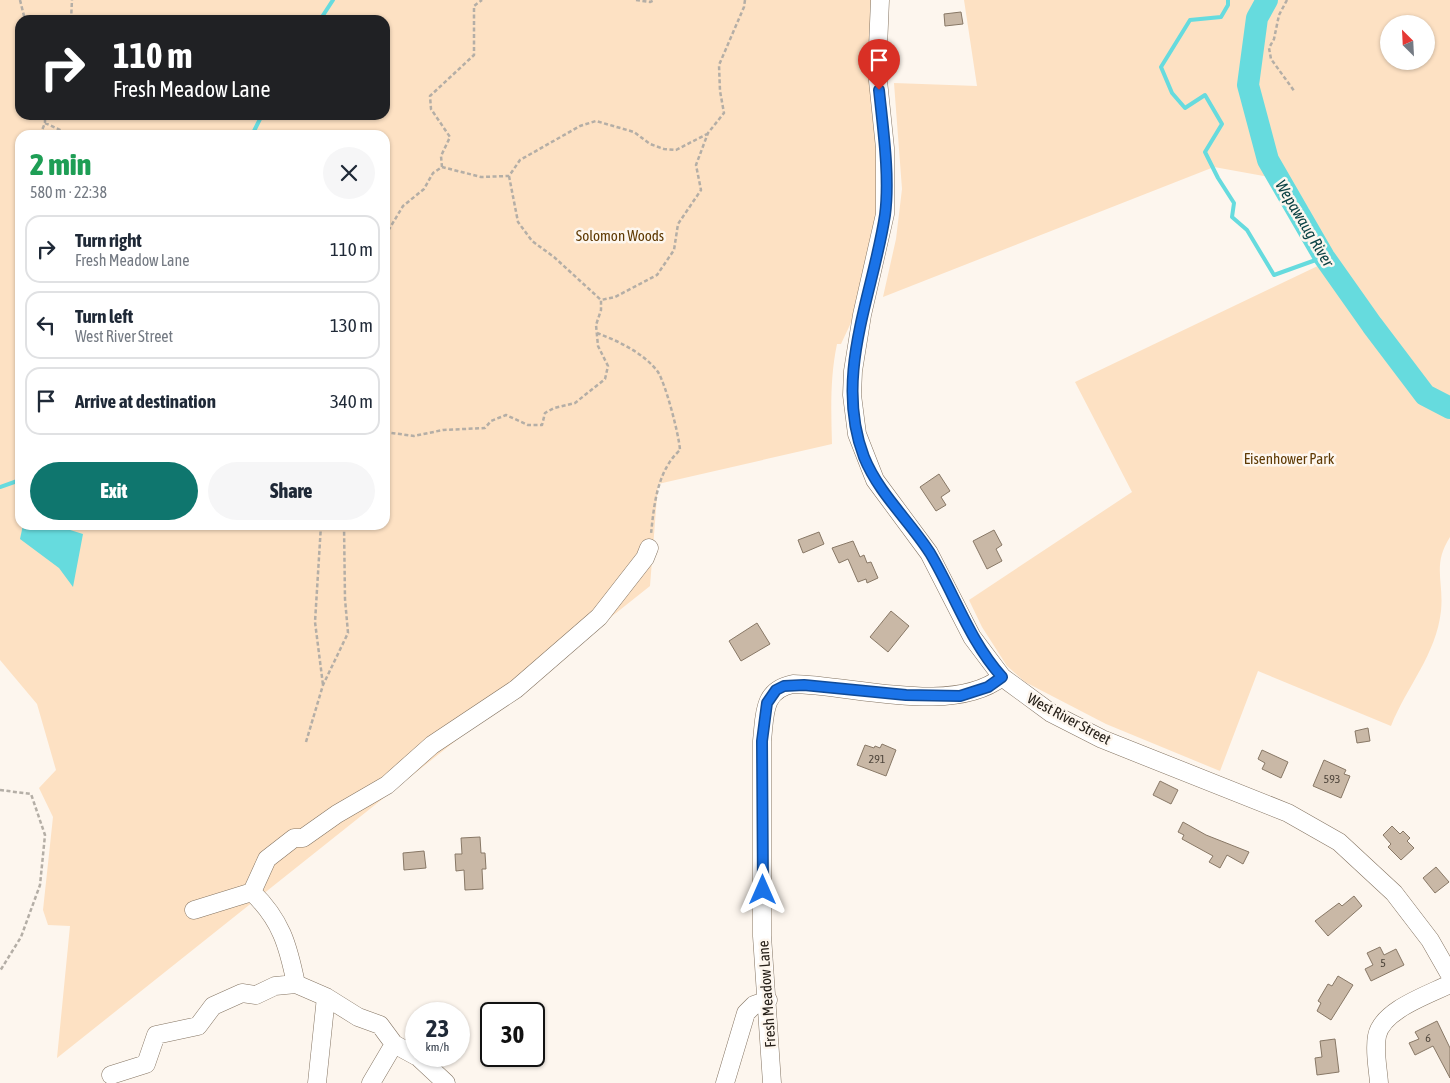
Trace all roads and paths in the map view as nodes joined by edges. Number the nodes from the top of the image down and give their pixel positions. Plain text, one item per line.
1 (20, 0) edge
2 (72, 0) edge
3 (482, 0) edge
4 (636, 0) edge
5 (655, 0) edge
6 (745, 0) edge
7 (880, 0) edge
8 (1287, 0) edge
9 (24, 15) edge
10 (71, 15) edge
11 (1295, 92) dead end
12 (45, 123) joint
13 (42, 130) edge
14 (60, 130) edge
15 (708, 133) junction
16 (442, 167) junction
17 (509, 176) junction
18 (390, 228) edge
19 (601, 300) junction
20 (596, 333) junction
21 (390, 433) edge
22 (320, 530) edge
23 (344, 530) edge
24 (649, 548) joint
25 (1002, 677) junction
26 (323, 685) junction
27 (306, 742) dead end
28 (0, 790) edge
29 (252, 892) junction
30 (194, 910) dead end
31 (0, 971) edge
32 (1450, 975) edge
33 (296, 984) junction
34 (1450, 984) edge
35 (326, 997) junction
36 (768, 1000) junction
37 (394, 1044) junction
38 (405, 1050) edge
39 (429, 1067) edge
40 (111, 1075) dead end
41 (317, 1083) edge
42 (371, 1083) edge
43 (446, 1083) edge
44 (725, 1083) edge
45 (772, 1083) edge
46 (1379, 1083) edge

1 - 9 path
2 - 10 path
3 - 16 path
4 - 5 path
6 - 15 path
7 - 25 street, West River Street
8 - 11 path
12 - 13 path
12 - 14 path
15 - 17 path
15 - 19 path
16 - 17 path
16 - 18 path
17 - 19 path
19 - 20 path
20 - 21 path
20 - 24 path
22 - 26 path
23 - 26 path
24 - 29 street
25 - 32 street, West River Street
25 - 36 street, Fresh Meadow Lane
26 - 27 path
28 - 31 path
29 - 30 street
29 - 33 street
33 - 35 street
33 - 40 street
34 - 46 street
35 - 37 street
35 - 41 street
36 - 44 street
36 - 45 street, Fresh Meadow Lane
37 - 38 street
37 - 42 street
39 - 43 street

